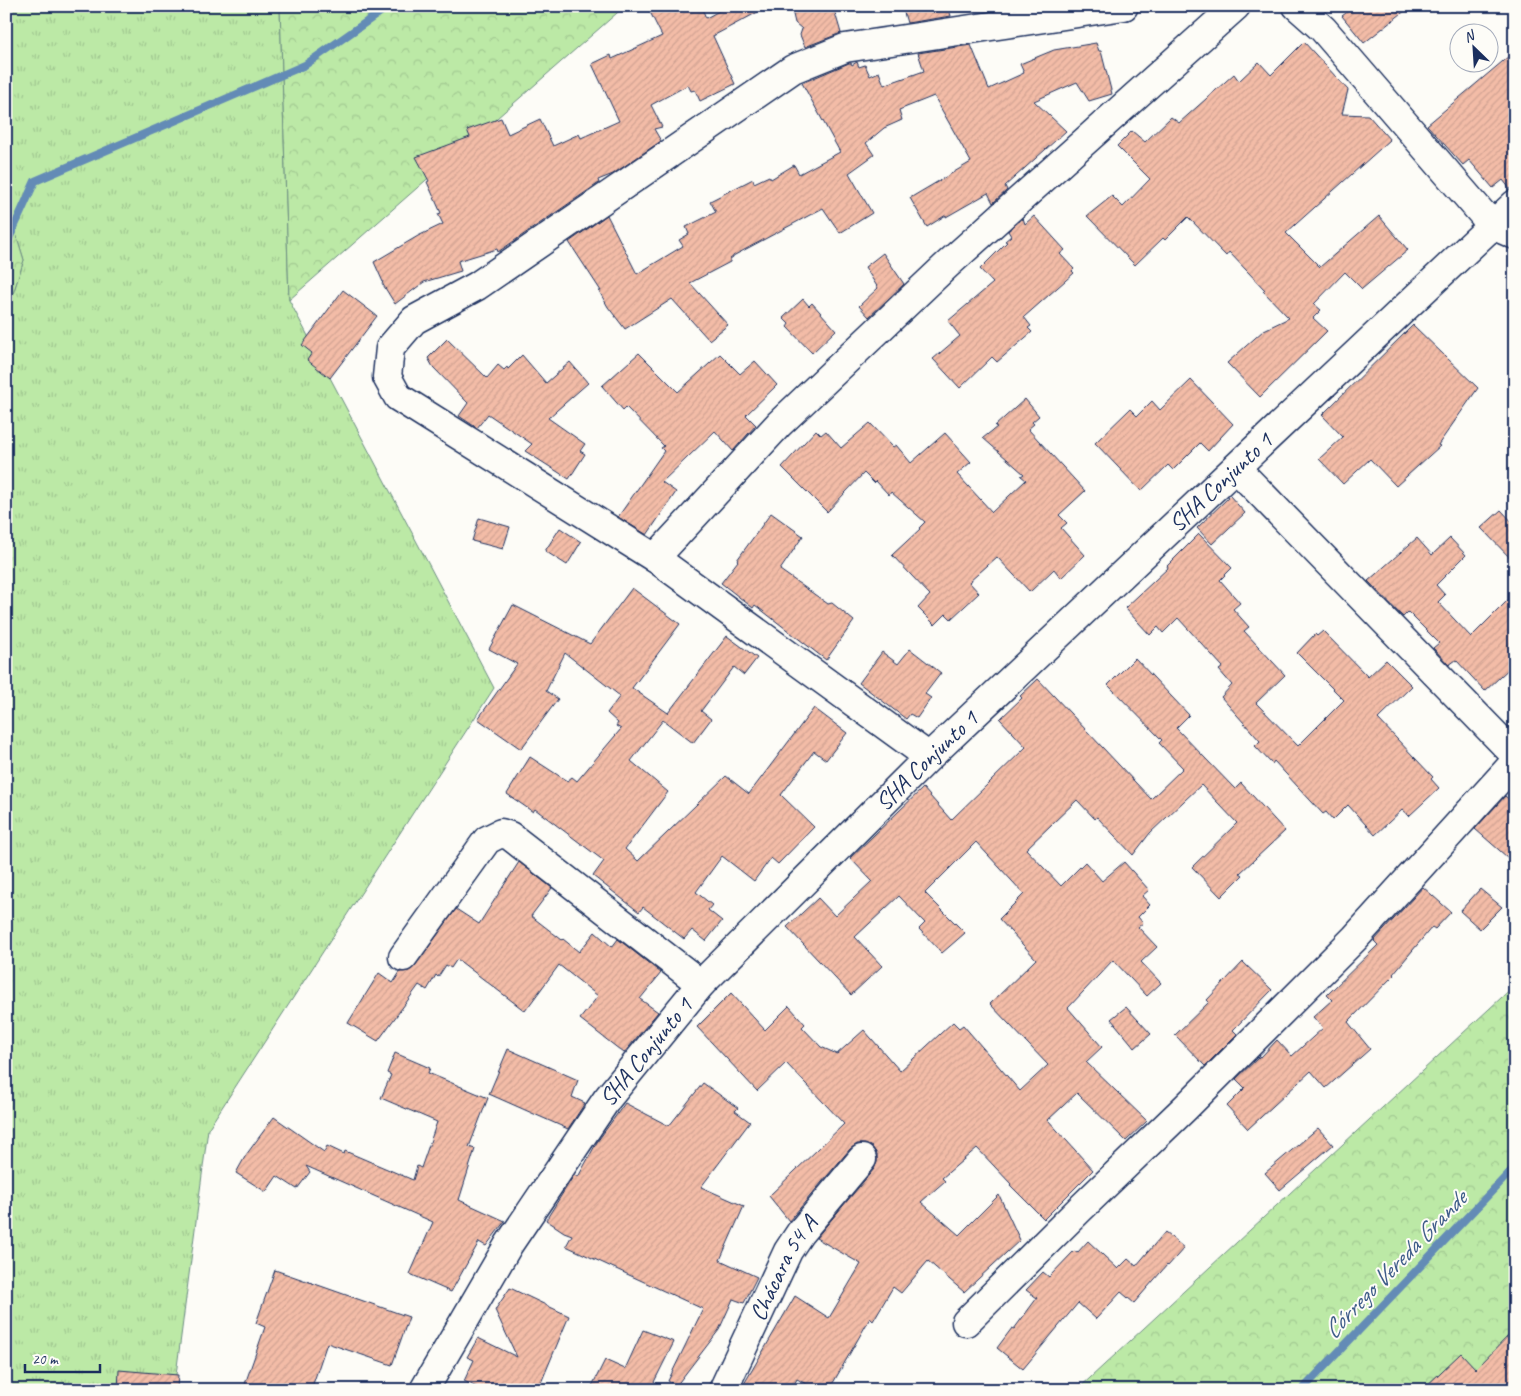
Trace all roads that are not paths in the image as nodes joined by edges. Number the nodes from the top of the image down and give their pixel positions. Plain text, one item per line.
1 (1124, 6) edge
2 (1236, 6) edge
3 (1297, 6) edge
4 (1515, 204) edge
5 (1503, 230) edge
6 (1236, 468) junction
7 (655, 558) junction
8 (1515, 755) edge
9 (929, 757) junction
10 (1515, 762) edge
11 (403, 957) dead end
12 (702, 984) junction
13 (862, 1159) dead end
14 (966, 1322) dead end
15 (424, 1390) edge
16 (723, 1390) edge

1 - 7 street
2 - 7 street
3 - 5 street
4 - 5 street, SHA Conjunto 1
5 - 6 street, SHA Conjunto 1
6 - 8 street
6 - 9 street, SHA Conjunto 1
7 - 9 street
9 - 12 street, SHA Conjunto 1
10 - 14 street
11 - 12 street
12 - 15 street, SHA Conjunto 1
13 - 16 street, Chácara 54 A

